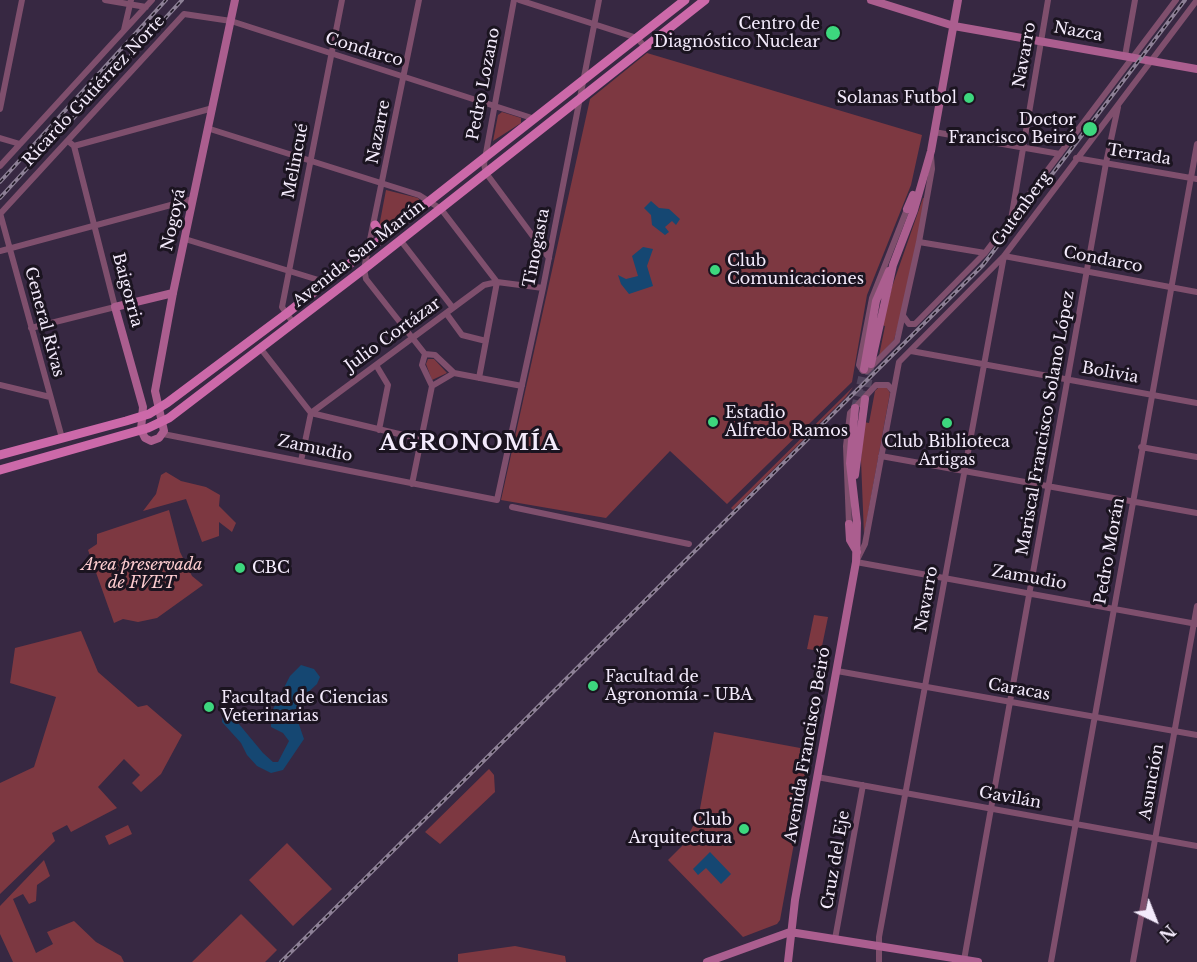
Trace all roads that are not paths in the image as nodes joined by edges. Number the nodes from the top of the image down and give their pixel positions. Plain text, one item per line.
1 (22, 0) edge
2 (105, 0) edge
3 (152, 0) edge
4 (235, 0) edge
5 (342, 0) edge
6 (419, 0) edge
7 (517, 0) edge
8 (599, 0) edge
9 (685, 0) edge
10 (705, 0) edge
11 (872, 0) edge
12 (958, 0) edge
13 (1048, 0) edge
14 (1135, 0) edge
15 (1176, 0) edge
16 (1197, 0) edge
17 (130, 2) edge
18 (146, 7) junction
19 (184, 14) joint
20 (231, 21) junction
21 (595, 24) junction
22 (954, 26) junction
23 (124, 30) junction
24 (637, 38) junction
25 (1042, 41) junction
26 (645, 47) junction
27 (331, 54) junction
28 (1129, 56) junction
29 (1151, 61) junction
30 (1197, 69) edge
31 (404, 76) junction
32 (583, 80) junction
33 (578, 101) junction
34 (1119, 104) junction
35 (494, 105) junction
36 (213, 108) junction
37 (0, 110) edge
38 (535, 119) junction
39 (210, 129) junction
40 (934, 132) junction
41 (0, 138) edge
42 (68, 141) junction
43 (20, 144) junction
44 (1197, 144) edge
45 (74, 146) junction
46 (1022, 149) junction
47 (931, 151) junction
48 (1060, 154) junction
49 (1076, 158) junction
50 (484, 159) junction
51 (310, 161) junction
52 (1106, 164) junction
53 (0, 166) edge
54 (486, 173) junction
55 (1194, 178) edge
56 (920, 182) junction
57 (382, 184) junction
58 (193, 199) junction
59 (431, 200) junction
60 (907, 208) joint
61 (441, 209) junction
62 (0, 213) edge
63 (1011, 220) junction
64 (95, 225) junction
65 (375, 225) junction
66 (387, 235) junction
67 (185, 239) junction
68 (401, 241) junction
69 (919, 242) junction
70 (370, 247) junction
71 (10, 249) junction
72 (0, 251) edge
73 (985, 253) junction
74 (1004, 256) junction
75 (549, 258) junction
76 (364, 269) junction
77 (288, 270) junction
78 (1087, 272) junction
79 (325, 282) junction
80 (497, 282) junction
81 (1172, 287) junction
82 (543, 288) junction
83 (1197, 292) edge
84 (173, 293) junction
85 (115, 307) junction
86 (453, 308) junction
87 (286, 314) junction
88 (446, 314) junction
89 (904, 317) junction
90 (294, 324) junction
91 (31, 328) junction
92 (412, 338) junction
93 (486, 341) junction
94 (261, 350) junction
95 (911, 351) junction
96 (425, 354) junction
97 (984, 363) junction
98 (898, 364) joint
99 (376, 365) junction
100 (868, 366) tunnel mouth
101 (454, 373) junction
102 (479, 378) junction
103 (1068, 380) junction
104 (0, 385) edge
105 (432, 386) junction
106 (522, 386) junction
107 (892, 390) junction
108 (155, 391) junction
109 (140, 393) junction
110 (1152, 394) junction
111 (50, 396) junction
112 (865, 399) tunnel mouth
113 (1197, 403) edge
114 (158, 408) junction
115 (855, 408) tunnel mouth
116 (311, 413) junction
117 (144, 416) junction
118 (163, 422) junction
119 (141, 430) junction
120 (380, 430) junction
121 (163, 434) junction
122 (62, 438) junction
123 (420, 439) junction
124 (1141, 447) junction
125 (0, 456) edge
126 (881, 456) junction
127 (1197, 457) edge
128 (301, 461) junction
129 (0, 470) edge
130 (964, 471) junction
131 (412, 484) junction
132 (1048, 487) junction
133 (853, 490) junction
134 (497, 500) joint
135 (1133, 502) junction
136 (512, 507) dead end
137 (1197, 513) edge
138 (849, 524) joint
139 (689, 544) dead end
140 (857, 558) junction
141 (944, 578) junction
142 (1030, 593) junction
143 (1197, 606) edge
144 (1114, 609) junction
145 (1196, 624) edge
146 (837, 670) junction
147 (925, 686) junction
148 (1010, 702) junction
149 (1095, 717) junction
150 (1174, 731) junction
151 (1197, 735) edge
152 (817, 777) junction
153 (863, 785) junction
154 (905, 793) junction
155 (991, 809) junction
156 (1075, 824) junction
157 (1155, 838) junction
158 (1197, 846) edge
159 (790, 933) junction
160 (835, 939) junction
161 (879, 946) junction
162 (964, 960) junction
163 (707, 962) edge
164 (788, 962) edge
165 (879, 962) edge
166 (978, 962) edge
167 (1051, 962) edge
168 (1133, 962) edge

1 - 37 street
2 - 17 street
3 - 18 street
4 - 20 main road, Nogoyá
5 - 27 street, Melincué
6 - 31 street, Nazarre
7 - 21 street
7 - 35 street, Pedro Lozano
8 - 21 street, Tinogasta
9 - 24 main road, Avenida San Martín
10 - 26 main road, Avenida San Martín
11 - 22 main road, Nazca
12 - 22 main road
13 - 25 street, Navarro
14 - 28 street
15 - 28 street, Gutenberg
16 - 29 street, Gutenberg
17 - 18 street
17 - 23 street
18 - 23 street
19 - 20 street, Condarco
19 - 42 street, Ricardo Gutiérrez Norte
20 - 27 street, Condarco
20 - 36 main road, Nogoyá
21 - 24 street
21 - 32 street, Tinogasta
22 - 25 main road, Nazca
22 - 40 main road
23 - 43 street
24 - 26 street
24 - 32 main road, Avenida San Martín
25 - 28 main road, Nazca
25 - 46 street, Navarro
26 - 33 main road, Avenida San Martín
27 - 31 street, Condarco
27 - 51 street, Melincué
28 - 29 main road, Nazca
28 - 48 street, Gutenberg
29 - 30 main road, Nazca
29 - 34 street, Gutenberg
31 - 35 street, Condarco
31 - 57 street, Nazarre
32 - 33 street, Tinogasta
32 - 38 main road, Avenida San Martín
33 - 54 main road, Avenida San Martín
33 - 75 street, Tinogasta
34 - 49 street, Gutenberg
34 - 52 street, Mariscal Francisco Solano López
35 - 38 street, Condarco
35 - 50 street, Pedro Lozano
36 - 39 main road, Nogoyá
36 - 45 street
38 - 50 main road, Avenida San Martín
39 - 51 street
39 - 58 main road, Nogoyá
40 - 46 street
40 - 47 main road
41 - 43 street
42 - 45 street
42 - 62 street, Ricardo Gutiérrez Norte
43 - 53 street
44 - 55 street, Pedro Morán
45 - 64 street, Baigorria
46 - 48 street
46 - 63 street, Navarro
47 - 56 main road
47 - 69 street
48 - 63 street, Gutenberg
49 - 52 street, Terrada
49 - 74 street, Gutenberg
50 - 54 street, Pedro Lozano
50 - 59 main road, Avenida San Martín
51 - 57 street
51 - 77 street, Melincué
52 - 55 street, Terrada
52 - 78 street, Mariscal Francisco Solano López
54 - 61 main road, Avenida San Martín
54 - 75 street
55 - 81 street, Pedro Morán
56 - 60 main road
56 - 100 main road
57 - 59 street
57 - 65 street, Nazarre
58 - 64 street
58 - 67 main road, Nogoyá
59 - 61 street
59 - 66 main road, Avenida San Martín
60 - 89 street
61 - 68 main road, Avenida San Martín
61 - 80 street
62 - 71 street, General Rivas
63 - 73 street, Gutenberg
64 - 71 street
64 - 85 street, Baigorria
65 - 66 main road
65 - 70 street, Nazarre
66 - 70 main road, Avenida San Martín
67 - 77 street
67 - 84 main road, Nogoyá
68 - 76 main road, Avenida San Martín
68 - 86 street
69 - 73 street
69 - 89 street
70 - 76 street, Nazarre
70 - 79 main road, Avenida San Martín
71 - 72 street
71 - 91 street, General Rivas
73 - 89 street, Gutenberg
74 - 78 street, Condarco
74 - 95 street, Gutenberg
74 - 97 street, Navarro
75 - 82 street, Tinogasta
76 - 90 main road, Avenida San Martín
76 - 92 street
77 - 79 street
77 - 87 street, Melincué
78 - 81 street, Condarco
78 - 103 street, Mariscal Francisco Solano López
79 - 87 main road, Avenida San Martín
80 - 82 street
80 - 86 street, Julio Cortázar
80 - 93 street
81 - 83 street, Condarco
81 - 110 street, Pedro Morán
82 - 106 street, Tinogasta
84 - 85 main road
84 - 108 main road, Nogoyá
85 - 91 street
85 - 109 main road, Baigorria
86 - 88 street, Julio Cortázar
87 - 90 street
87 - 114 main road, Avenida San Martín
88 - 92 street, Julio Cortázar
88 - 93 street
90 - 94 main road, Avenida San Martín
91 - 111 street, General Rivas
92 - 96 street
92 - 99 street, Julio Cortázar
93 - 102 street
94 - 116 street
94 - 118 main road, Avenida San Martín
95 - 97 street, Bolivia
95 - 98 street, Gutenberg
96 - 101 street
96 - 105 street
97 - 103 street, Bolivia
97 - 130 street, Navarro
98 - 107 street, Avenida Francisco Beiró
99 - 116 street, Julio Cortázar
99 - 120 street
101 - 102 street
101 - 105 street
102 - 106 street
103 - 110 street, Bolivia
103 - 132 street, Mariscal Francisco Solano López
104 - 111 street
105 - 123 street
106 - 134 street, Tinogasta
107 - 126 street, Avenida Francisco Beiró
107 - 138 street
108 - 109 main road
108 - 114 main road, Nogoyá
109 - 117 main road, Baigorria
110 - 113 street, Bolivia
110 - 124 street, Pedro Morán
111 - 122 street, General Rivas
112 - 133 main road
114 - 117 main road, Avenida San Martín
114 - 118 main road, Nogoyá
115 - 133 main road
116 - 120 street
116 - 128 street
117 - 119 main road, Baigorria
117 - 122 main road, Avenida San Martín
118 - 119 main road, Avenida San Martín
118 - 121 main road, Nogoyá
119 - 121 main road
119 - 129 main road, Avenida San Martín
120 - 123 street
121 - 128 street, Zamudio
122 - 125 main road, Avenida San Martín
123 - 131 street
124 - 127 street
124 - 135 street, Pedro Morán
126 - 130 street
126 - 140 street, Avenida Francisco Beiró
128 - 131 street, Zamudio
130 - 132 street
130 - 141 street, Navarro
131 - 134 street, Zamudio
132 - 135 street
132 - 142 street, Mariscal Francisco Solano López
133 - 140 main road
135 - 137 street
135 - 144 street, Pedro Morán
136 - 139 street
138 - 140 main road
140 - 141 street, Zamudio
140 - 146 main road, Avenida Francisco Beiró
141 - 142 street, Zamudio
141 - 147 street, Navarro
142 - 144 street, Zamudio
142 - 148 street, Mariscal Francisco Solano López
143 - 145 street, Asunción
144 - 145 street, Zamudio
144 - 149 street, Pedro Morán
145 - 150 street, Asunción
146 - 147 street, Caracas
146 - 152 main road, Avenida Francisco Beiró
147 - 148 street, Caracas
147 - 154 street, Navarro
148 - 149 street, Caracas
148 - 155 street, Mariscal Francisco Solano López
149 - 150 street, Caracas
149 - 156 street, Pedro Morán
150 - 151 street, Caracas
150 - 157 street, Asunción
152 - 153 street, Gavilán
152 - 159 main road, Avenida Francisco Beiró
153 - 154 street, Gavilán
153 - 160 street, Cruz del Eje
154 - 155 street, Gavilán
154 - 161 street, Navarro
155 - 156 street, Gavilán
155 - 162 street, Mariscal Francisco Solano López
156 - 157 street, Gavilán
156 - 167 street, Pedro Morán
157 - 158 street, Gavilán
157 - 168 street, Asunción
159 - 160 main road
159 - 163 main road
159 - 164 main road, Avenida Francisco Beiró
160 - 161 main road
161 - 162 main road
161 - 165 street, Navarro
162 - 166 main road

